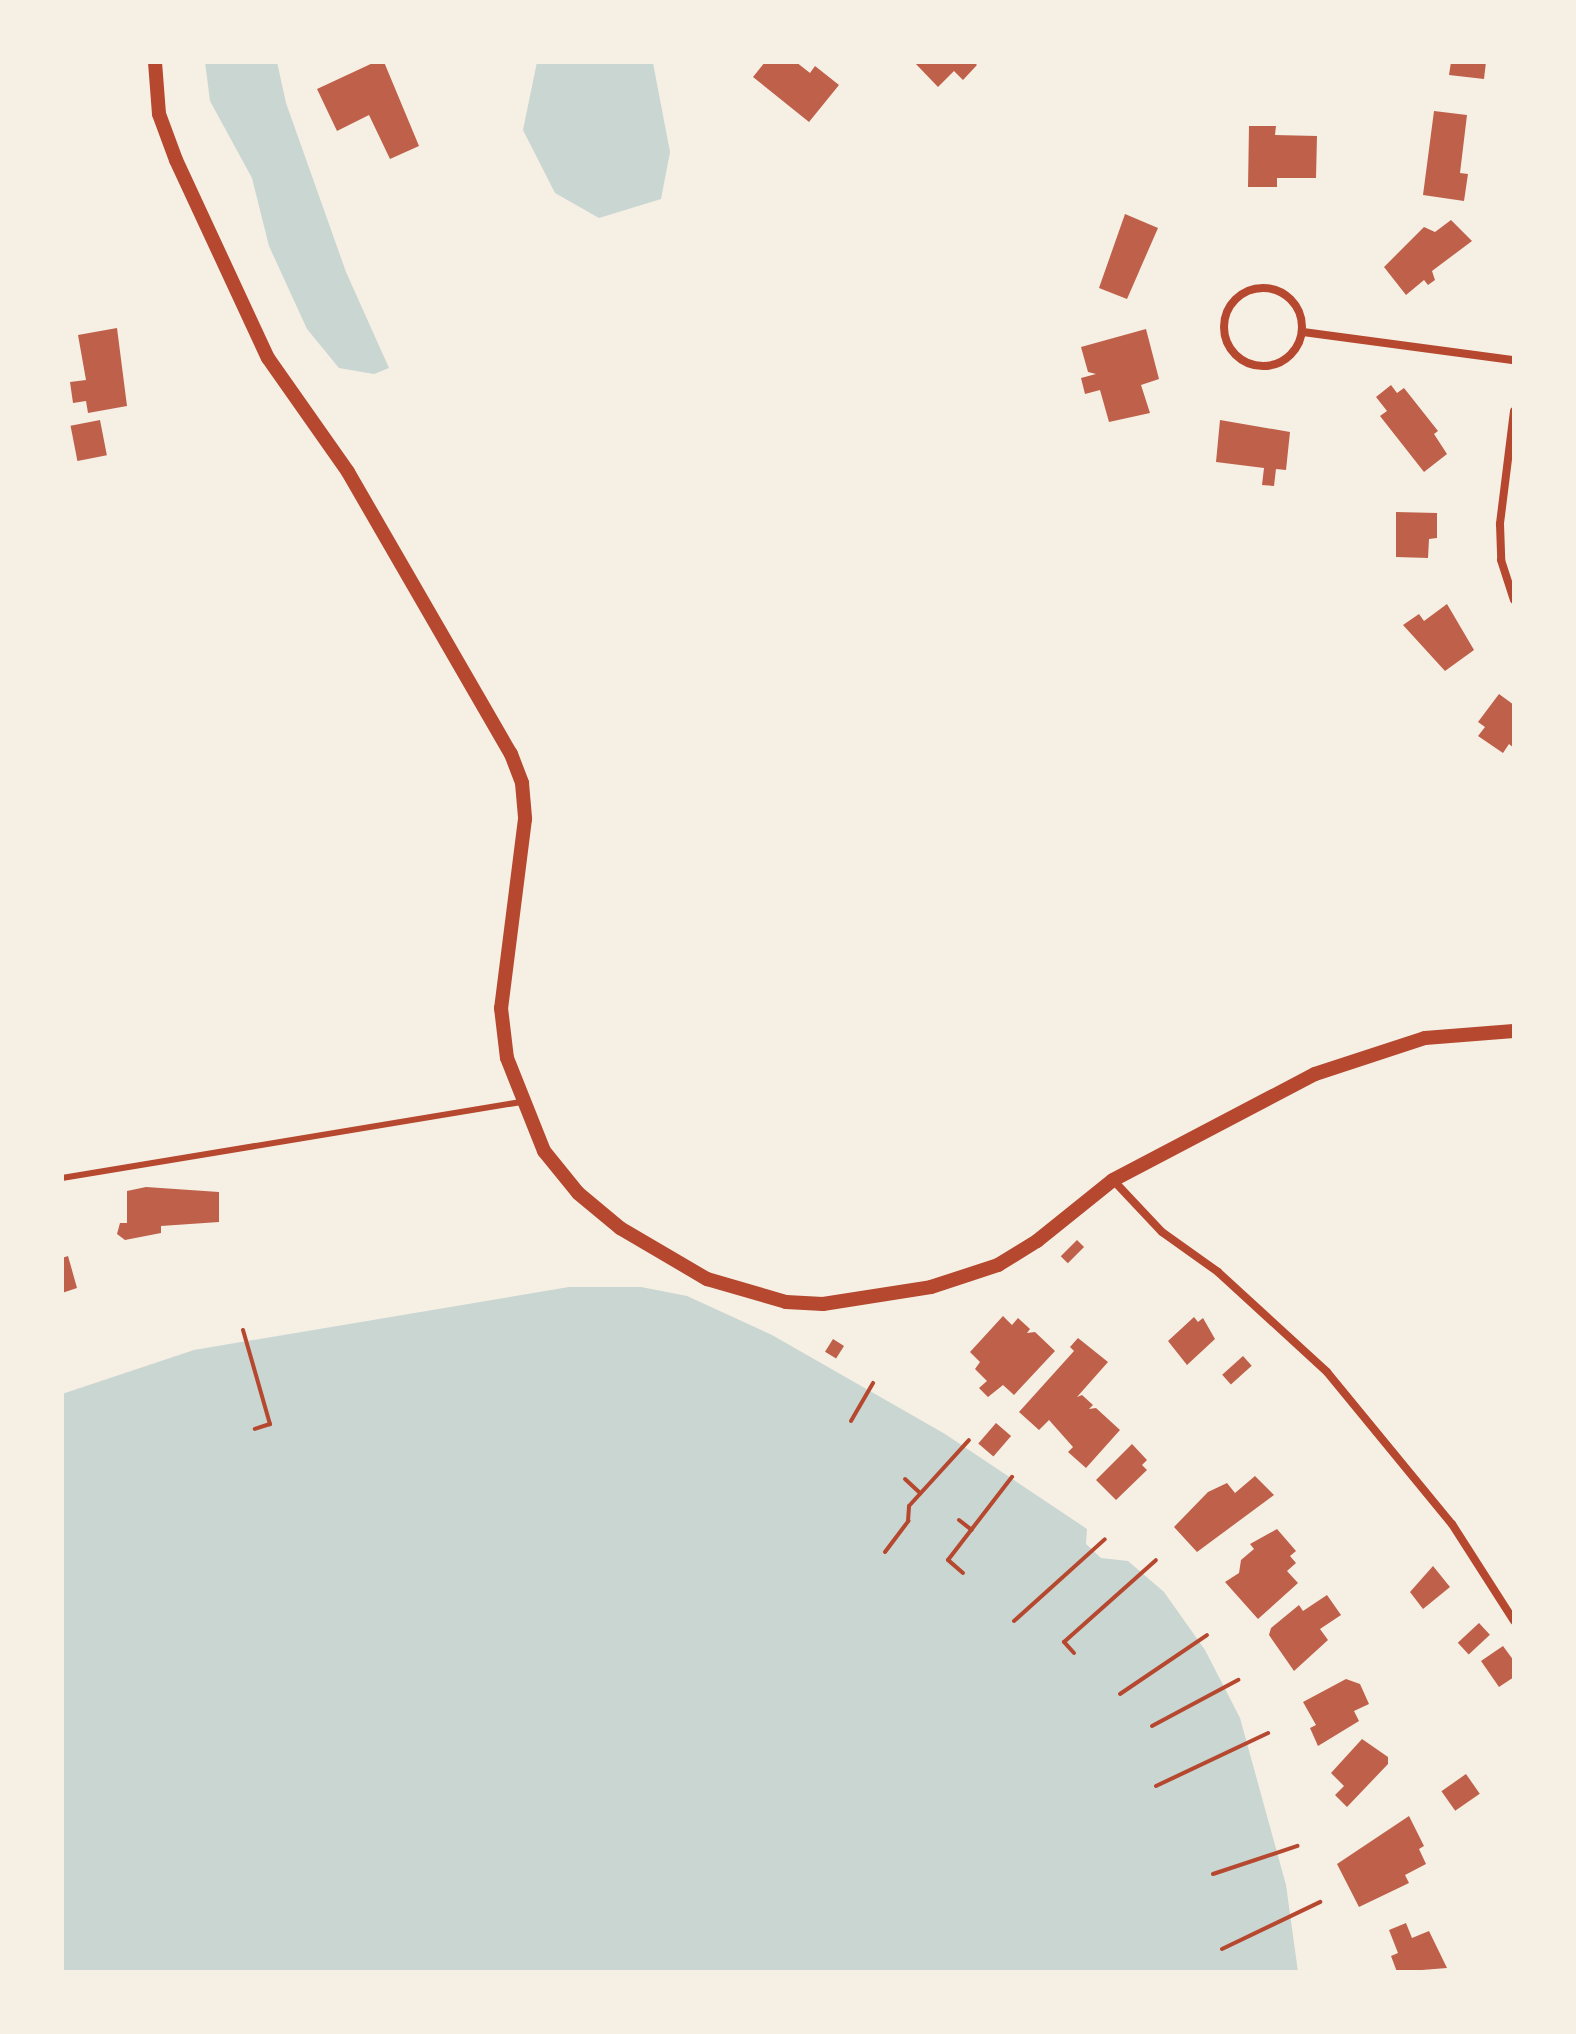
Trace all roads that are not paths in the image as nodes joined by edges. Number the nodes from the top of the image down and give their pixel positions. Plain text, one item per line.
1 (155, 62) edge
2 (1303, 332) junction
3 (1514, 360) edge
4 (1514, 411) edge
5 (1514, 600) edge
6 (1514, 1031) edge
7 (520, 1102) junction
8 (62, 1178) edge
9 (1113, 1180) junction
10 (1514, 1621) edge

1 - 7 street
2 - 2 street
2 - 3 street
4 - 5 street
6 - 9 street
7 - 8 lane
7 - 9 street
9 - 10 street

